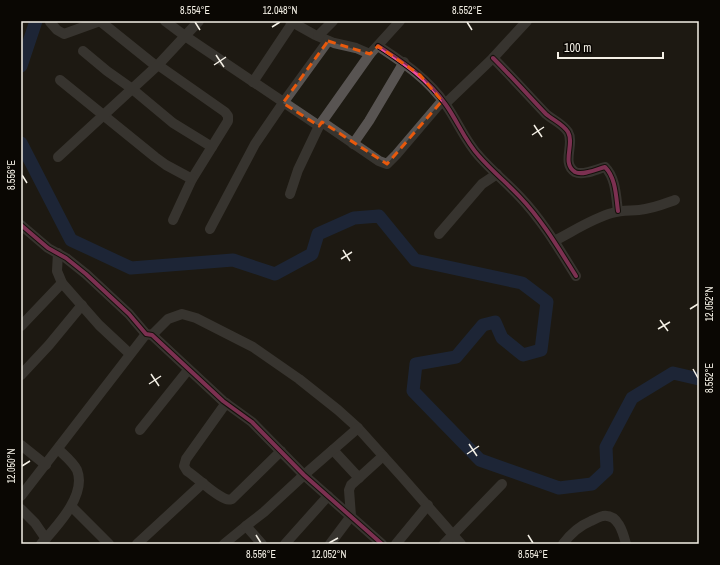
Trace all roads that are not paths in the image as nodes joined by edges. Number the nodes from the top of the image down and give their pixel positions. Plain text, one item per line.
1 (100, 21) edge
2 (165, 21) edge
3 (198, 21) edge
4 (333, 21) edge
5 (400, 21) edge
6 (527, 21) edge
7 (50, 22) dead end
8 (291, 22) edge
9 (185, 36) junction
10 (318, 36) junction
11 (328, 40) junction
12 (378, 46) junction
13 (83, 51) dead end
14 (370, 54) junction
15 (493, 58) junction
16 (404, 62) junction
17 (157, 65) junction
18 (60, 80) dead end
19 (253, 82) junction
20 (131, 88) junction
21 (283, 102) junction
22 (443, 102) junction
23 (102, 115) junction
24 (320, 124) junction
25 (353, 144) junction
26 (212, 146) junction
27 (58, 157) dead end
28 (497, 174) junction
29 (192, 179) junction
30 (290, 194) dead end
31 (675, 200) dead end
32 (618, 211) junction
33 (173, 220) dead end
34 (21, 226) edge
35 (210, 229) dead end
36 (439, 234) dead end
37 (554, 241) junction
38 (58, 254) junction
39 (576, 276) dead end
40 (62, 282) junction
41 (82, 305) junction
42 (21, 326) edge
43 (149, 334) junction
44 (130, 354) junction
45 (188, 370) junction
46 (21, 375) edge
47 (226, 403) junction
48 (358, 428) junction
49 (140, 430) dead end
50 (21, 445) edge
51 (58, 449) junction
52 (333, 450) junction
53 (281, 451) junction
54 (383, 456) junction
55 (46, 465) junction
56 (304, 475) junction
57 (359, 478) junction
58 (203, 483) junction
59 (502, 484) dead end
60 (21, 496) edge
61 (328, 496) junction
62 (428, 505) junction
63 (72, 507) junction
64 (21, 508) edge
65 (351, 516) junction
66 (246, 526) junction
67 (453, 534) junction
68 (43, 542) edge
69 (289, 543) edge
70 (108, 544) edge
71 (137, 544) edge
72 (224, 544) edge
73 (262, 544) edge
74 (330, 544) edge
75 (382, 544) edge
76 (396, 544) edge
77 (444, 544) edge
78 (461, 544) edge
79 (563, 544) edge
80 (626, 544) edge

1 - 7 street
1 - 17 street
2 - 9 street
3 - 9 street
4 - 10 street
5 - 12 street
6 - 15 street
8 - 10 street
8 - 19 street
9 - 17 street
9 - 19 street
10 - 11 street
11 - 14 street
11 - 21 street
12 - 14 street
12 - 16 street
13 - 20 street
14 - 24 street
15 - 22 street
15 - 32 street
16 - 22 street
16 - 25 street
17 - 20 street
17 - 26 street
18 - 23 street
19 - 21 street
20 - 23 street
20 - 26 street
21 - 24 street
21 - 35 street
22 - 25 street
22 - 28 street
23 - 27 street
23 - 29 street
24 - 25 street
24 - 30 street
26 - 29 street
28 - 36 street
28 - 37 street
29 - 33 street
31 - 32 street
32 - 37 street
34 - 38 street
37 - 39 street
38 - 40 street
38 - 43 street
40 - 41 street
40 - 42 street
41 - 44 street
41 - 46 street
43 - 44 street
43 - 45 street
43 - 48 street
44 - 51 street
45 - 47 street
45 - 49 street
47 - 53 street
47 - 58 street
48 - 52 street
48 - 54 street
50 - 55 street
51 - 55 street
51 - 63 street
52 - 56 street
52 - 57 street
53 - 56 street
53 - 58 street
54 - 57 street
54 - 62 street
55 - 60 street
56 - 61 street
56 - 66 street
57 - 65 street
58 - 71 street
59 - 67 street
61 - 65 street
61 - 69 street
62 - 67 street
62 - 76 street
63 - 68 street
63 - 70 street
64 - 68 street
65 - 74 street
65 - 75 street
66 - 72 street
66 - 73 street
67 - 77 street
67 - 78 street
79 - 80 street

